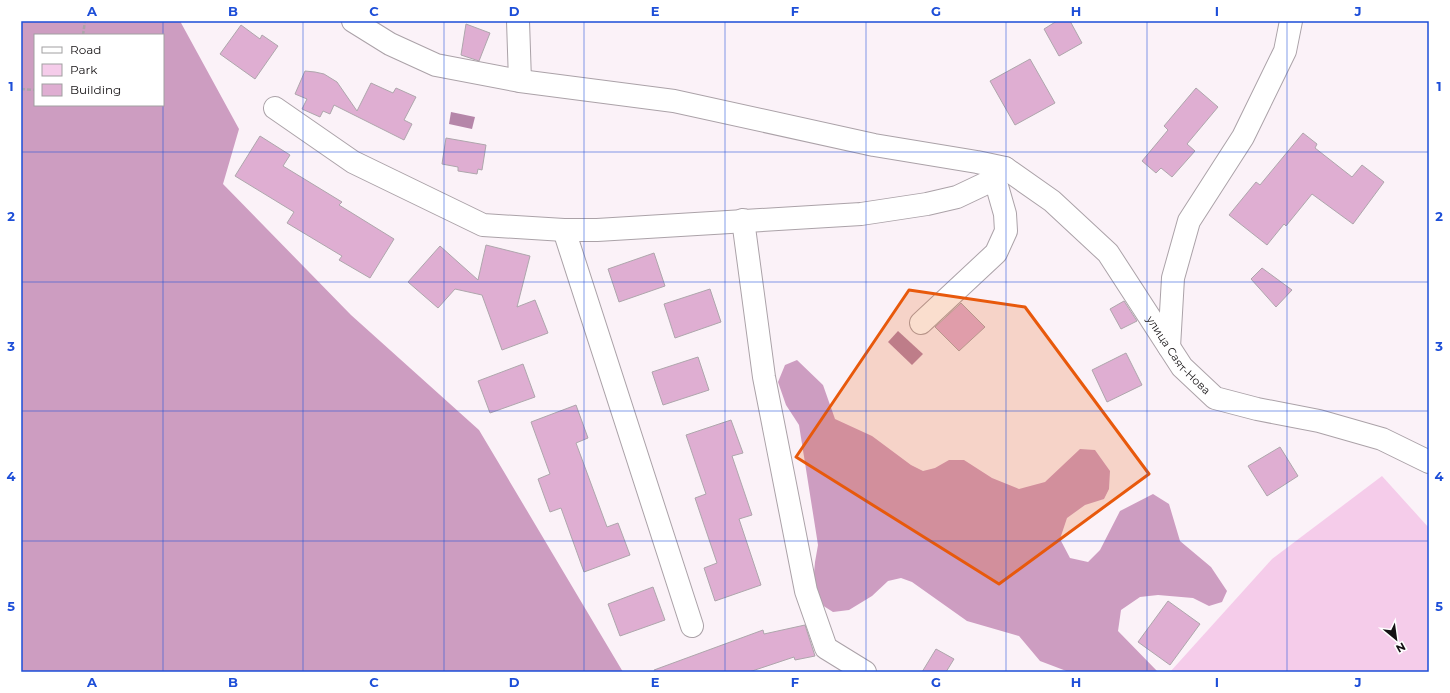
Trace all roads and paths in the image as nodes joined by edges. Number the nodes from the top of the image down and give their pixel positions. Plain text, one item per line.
1 (85, 21) edge
2 (353, 21) edge
3 (518, 21) edge
4 (1291, 21) edge
5 (83, 34) edge
6 (520, 81) junction
7 (21, 89) edge
8 (34, 90) edge
9 (275, 108) dead end
10 (1000, 174) junction
11 (743, 220) junction
12 (564, 230) junction
13 (921, 323) dead end
14 (1169, 347) junction
15 (1429, 462) edge
16 (692, 626) dead end
17 (826, 648) junction
18 (836, 672) edge
19 (865, 672) edge

1 - 5 path
2 - 6 street
3 - 6 street
4 - 14 street
6 - 10 street
7 - 8 path
9 - 12 street
10 - 11 street
10 - 13 street
10 - 14 street, улица Саят-Нова
11 - 12 street
11 - 17 street
12 - 16 street
14 - 15 street, улица Саят-Нова
17 - 18 street
17 - 19 street

